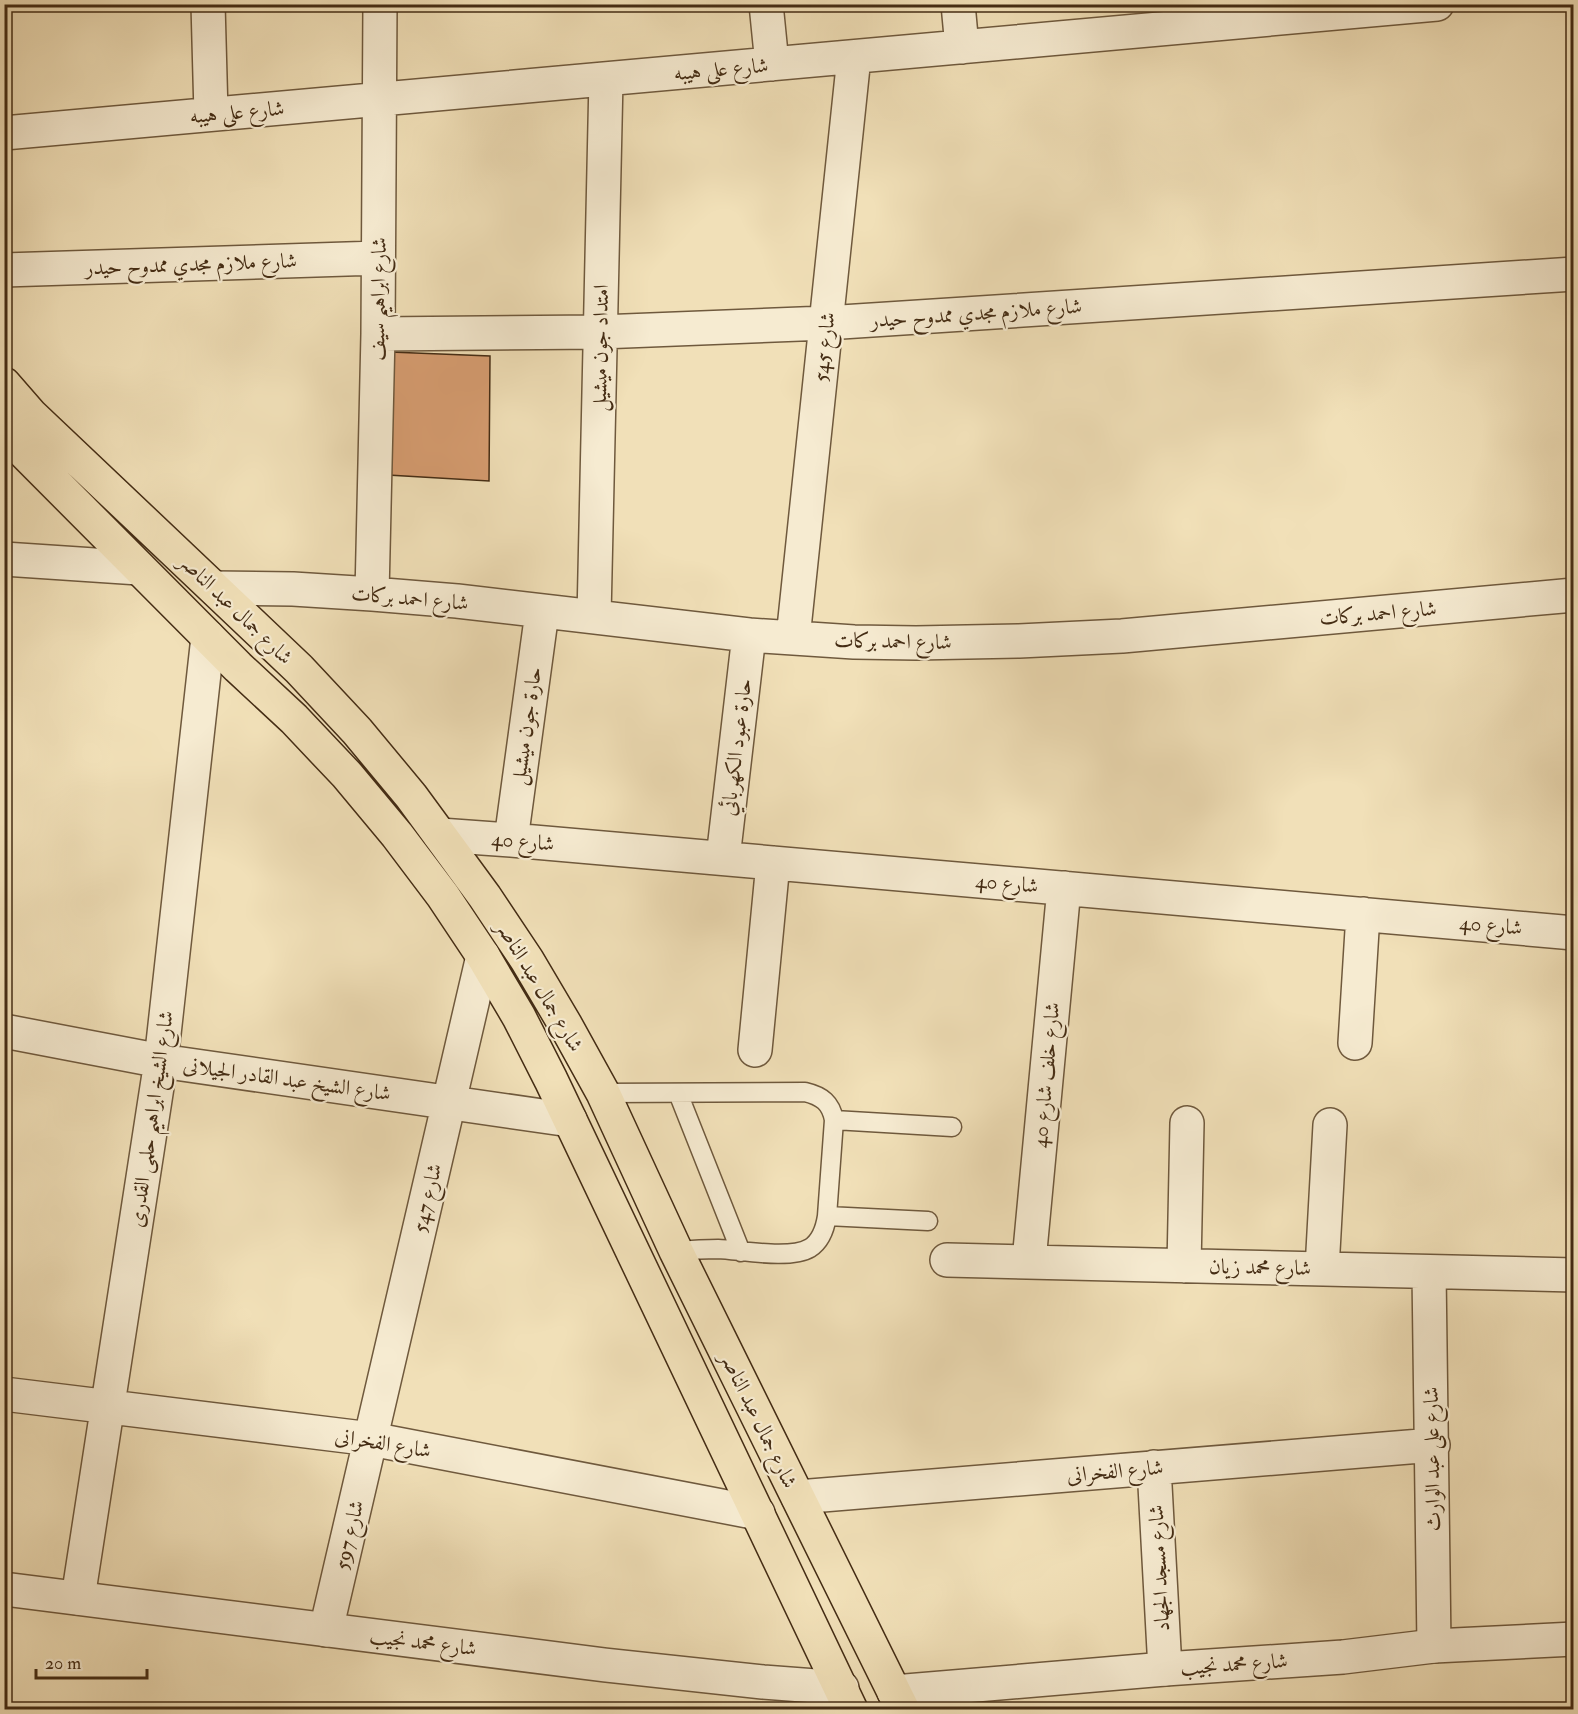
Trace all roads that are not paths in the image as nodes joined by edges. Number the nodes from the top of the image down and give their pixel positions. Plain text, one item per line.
1 (208, 4) edge
2 (380, 4) edge
3 (766, 4) edge
4 (958, 4) edge
5 (1437, 4) edge
6 (962, 47) junction
7 (855, 57) junction
8 (772, 64) junction
9 (606, 79) junction
10 (380, 99) junction
11 (211, 114) junction
12 (4, 133) edge
13 (378, 258) junction
14 (4, 270) edge
15 (1574, 274) edge
16 (826, 323) junction
17 (600, 332) junction
18 (378, 334) junction
19 (4, 384) edge
20 (4, 432) edge
21 (4, 559) edge
22 (139, 568) junction
23 (214, 588) junction
24 (372, 594) junction
25 (1574, 595) edge
26 (542, 612) junction
27 (594, 617) junction
28 (748, 635) junction
29 (208, 637) junction
30 (793, 638) junction
31 (440, 835) junction
32 (511, 840) junction
33 (723, 858) junction
34 (773, 863) junction
35 (1064, 888) junction
36 (1363, 914) junction
37 (1574, 933) edge
38 (483, 956) junction
39 (4, 1031) edge
40 (1355, 1043) dead end
41 (756, 1050) dead end
42 (161, 1061) junction
43 (603, 1093) junction
44 (678, 1093) junction
45 (448, 1103) junction
46 (570, 1120) junction
47 (834, 1120) junction
48 (1187, 1123) dead end
49 (1330, 1125) dead end
50 (952, 1127) dead end
51 (827, 1216) junction
52 (928, 1221) dead end
53 (675, 1251) junction
54 (741, 1251) junction
55 (947, 1260) dead end
56 (1029, 1261) junction
57 (1184, 1266) junction
58 (1322, 1269) junction
59 (1429, 1272) junction
60 (1574, 1275) edge
61 (4, 1394) edge
62 (107, 1407) junction
63 (371, 1439) junction
64 (1432, 1445) junction
65 (1154, 1467) junction
66 (798, 1497) junction
67 (758, 1514) junction
68 (4, 1589) edge
69 (78, 1598) junction
70 (326, 1630) junction
71 (1574, 1639) edge
72 (1434, 1646) junction
73 (1165, 1669) junction
74 (846, 1699) edge
75 (898, 1701) edge

1 - 11 street
2 - 10 street, شارع ابراهيم سيف
3 - 8 street
4 - 6 street
5 - 6 street, شارع على هيبه
6 - 7 street, شارع على هيبه
7 - 8 street, شارع على هيبه
7 - 16 street, شارع 545
8 - 9 street, شارع على هيبه
9 - 10 street, شارع على هيبه
9 - 17 street, امتداد جون ميشيل
10 - 11 street, شارع على هيبه
10 - 13 street, شارع ابراهيم سيف
11 - 12 street, شارع على هيبه
13 - 14 street, شارع ملازم مجدي ممدوح حيدر
13 - 18 street, شارع ابراهيم سيف
15 - 16 street, شارع ملازم مجدي ممدوح حيدر
16 - 17 street, شارع ملازم مجدي ممدوح حيدر
16 - 30 street, شارع 545
17 - 18 street, شارع ملازم مجدي ممدوح حيدر
17 - 27 street, امتداد جون ميشيل
18 - 24 street, شارع ابراهيم سيف
19 - 23 main road, شارع جمال عبد الناصر
20 - 22 main road, شارع جمال عبد الناصر
21 - 22 street
22 - 29 main road, شارع جمال عبد الناصر
23 - 24 street, شارع احمد بركات
23 - 31 main road, شارع جمال عبد الناصر
24 - 26 street, شارع احمد بركات
25 - 30 street, شارع احمد بركات
26 - 27 street, شارع احمد بركات
26 - 32 street, حارة جون ميشيل
27 - 28 street, شارع احمد بركات
28 - 30 street, شارع احمد بركات
28 - 33 street, حارة عبود الكهربائي
29 - 38 main road, شارع جمال عبد الناصر
29 - 42 street, شارع الشيخ ابراهيم حلمى القدرى
31 - 32 street, شارع 40
31 - 43 main road, شارع جمال عبد الناصر
32 - 33 street, شارع 40
33 - 34 street, شارع 40
34 - 35 street, شارع 40
34 - 41 street
35 - 36 street, شارع 40
35 - 56 street, شارع خلف شارع 40
36 - 37 street, شارع 40
36 - 40 street
38 - 45 street, شارع 547
38 - 46 main road, شارع جمال عبد الناصر
39 - 42 street, شارع الشيخ عبد القادر الجيلانى
42 - 45 street, شارع الشيخ عبد القادر الجيلانى
42 - 62 street, شارع الشيخ ابراهيم حلمى القدرى
43 - 44 lane
43 - 53 main road, شارع جمال عبد الناصر
44 - 47 lane
44 - 54 lane
45 - 46 street, شارع الشيخ عبد القادر الجيلانى
45 - 63 street, شارع 547
46 - 67 main road, شارع جمال عبد الناصر
47 - 50 lane
47 - 51 lane
48 - 57 street
49 - 58 street
51 - 52 lane
51 - 54 lane
53 - 54 lane
53 - 66 main road, شارع جمال عبد الناصر
55 - 56 street, شارع محمد زيان
56 - 57 street, شارع محمد زيان
57 - 58 street, شارع محمد زيان
58 - 59 street, شارع محمد زيان
59 - 60 street, شارع محمد زيان
59 - 64 street, شارع على عبد الوارث
61 - 62 street, شارع الفخرانى
62 - 63 street, شارع الفخرانى
62 - 69 street, شارع الشيخ ابراهيم حلمى القدرى
63 - 67 street, شارع الفخرانى
63 - 70 street, شارع 597
64 - 65 street, شارع الفخرانى
64 - 72 street, شارع على عبد الوارث
65 - 66 street, شارع الفخرانى
65 - 73 street, شارع مسجد الجهاد
66 - 75 main road, شارع جمال عبد الناصر
67 - 74 main road, شارع جمال عبد الناصر
68 - 69 street, شارع محمد نجيب
69 - 70 street, شارع محمد نجيب
70 - 74 street, شارع محمد نجيب
71 - 72 street, شارع محمد نجيب
72 - 73 street, شارع محمد نجيب
73 - 75 street, شارع محمد نجيب

